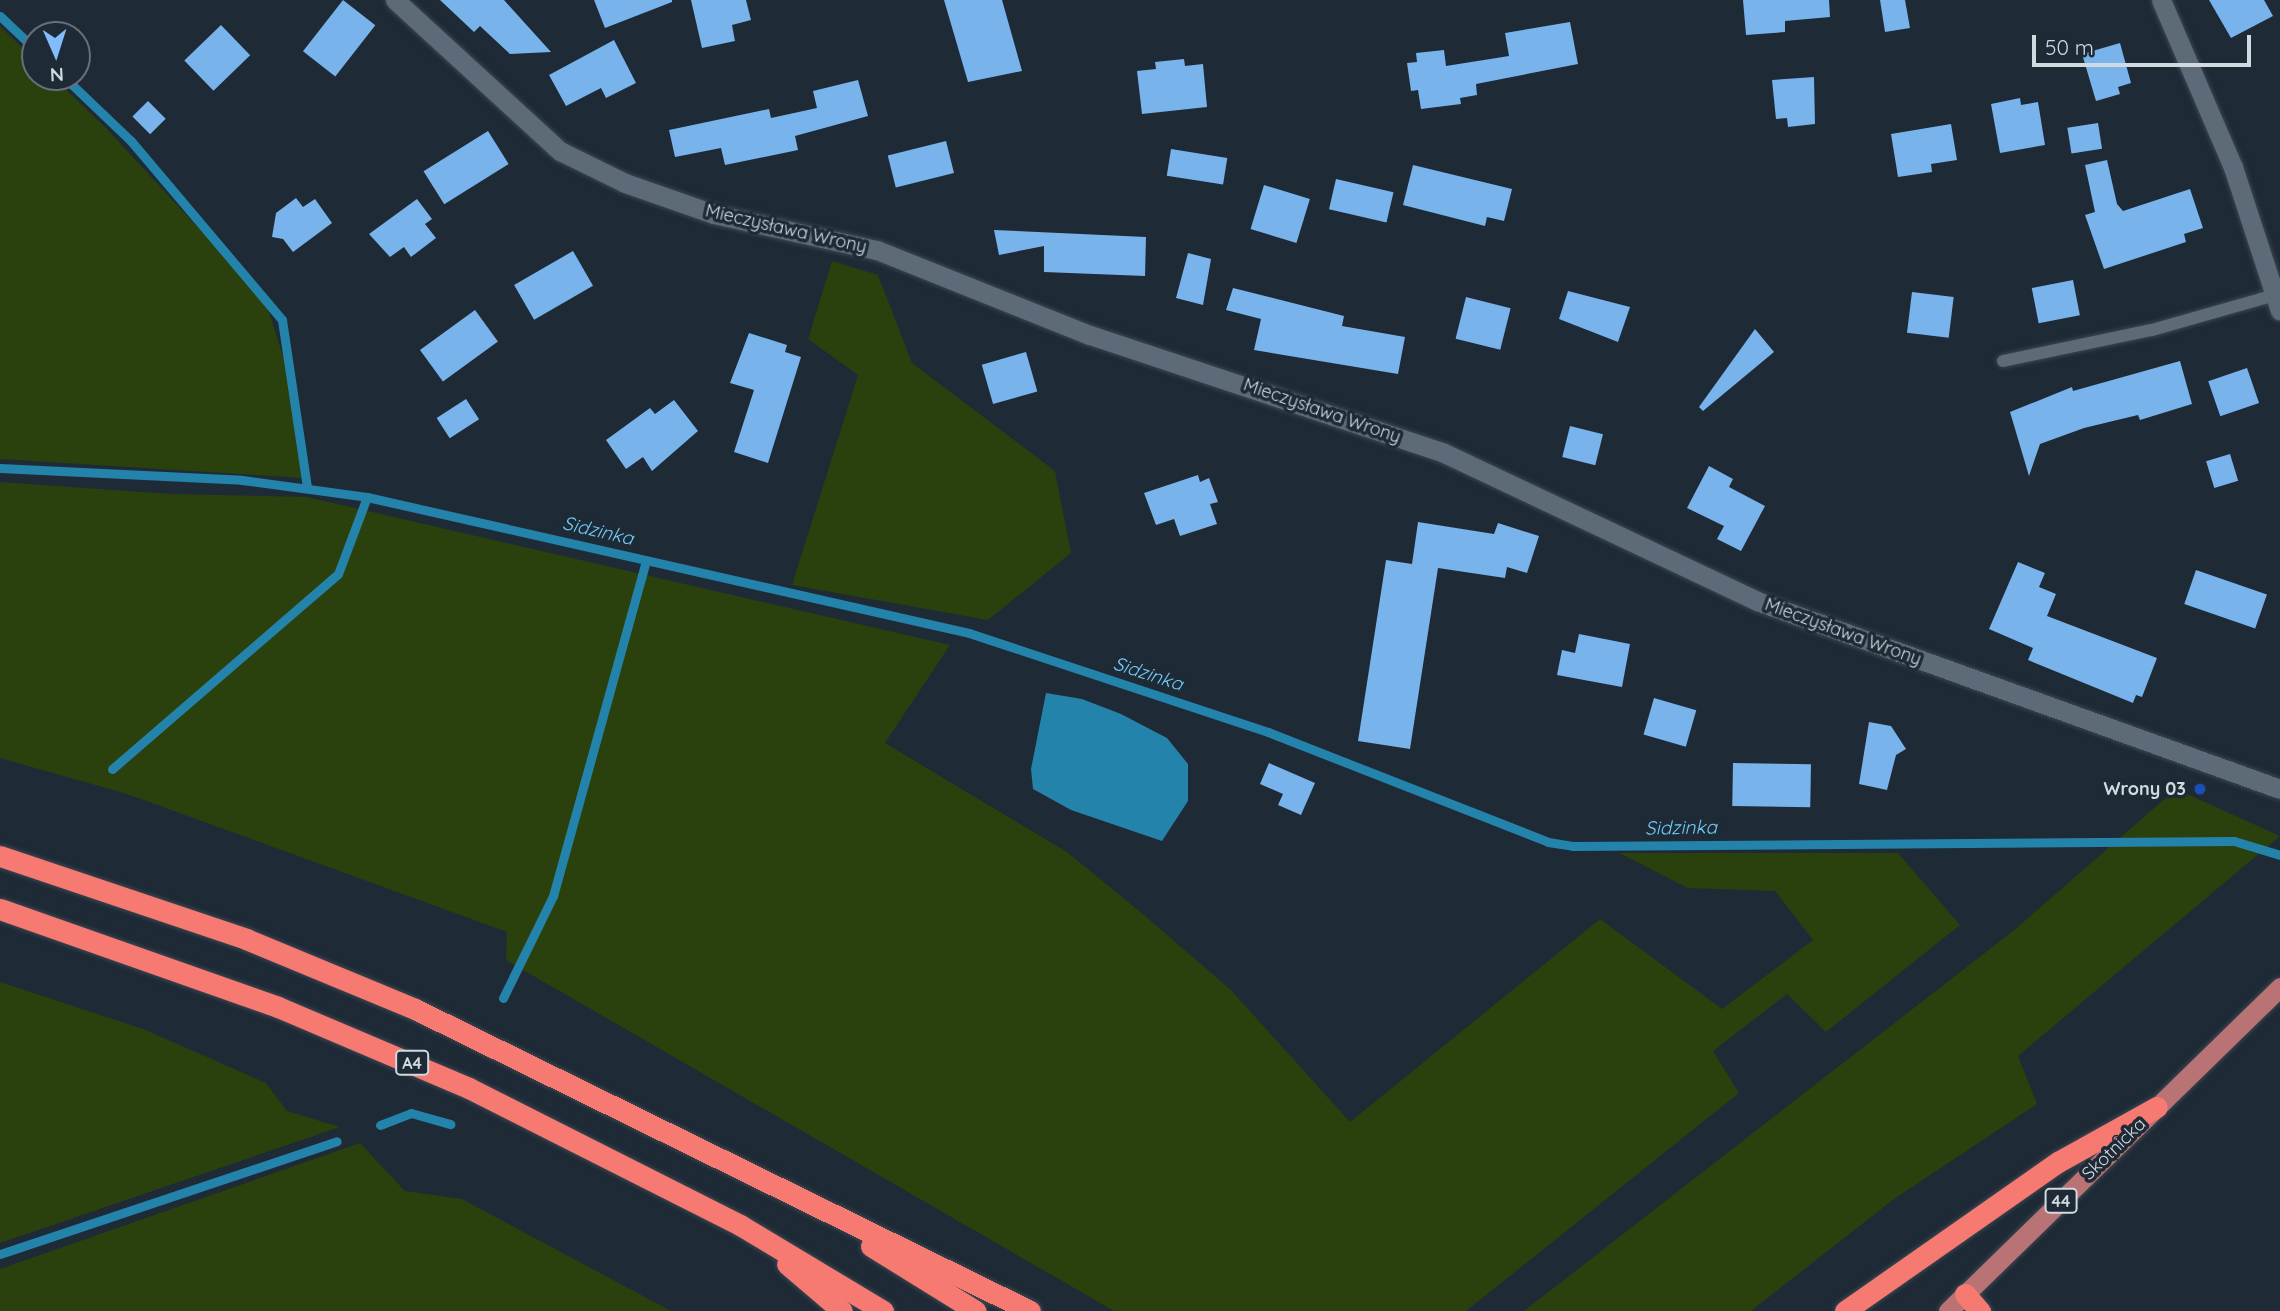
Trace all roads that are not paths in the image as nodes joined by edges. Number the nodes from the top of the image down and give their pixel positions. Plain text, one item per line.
1 (395, 0) edge
2 (2161, 0) edge
3 (2278, 303) edge
4 (2003, 361) dead end
5 (2280, 789) edge
6 (0, 856) edge
7 (0, 909) edge
8 (2280, 987) edge
9 (2157, 1107) junction
10 (736, 1166) junction
11 (740, 1225) junction
12 (1965, 1294) junction
13 (842, 1311) edge
14 (883, 1311) edge
15 (976, 1311) edge
16 (1030, 1311) edge
17 (1845, 1311) edge
18 (1948, 1311) edge
19 (1980, 1311) edge

1 - 5 street, Mieczysława Wrony
2 - 3 street
3 - 4 lane
6 - 10 highway
7 - 11 highway, A4
8 - 9 main road, Skotnicka / 44
9 - 12 main road, Skotnicka / 44
9 - 17 highway
10 - 15 highway
10 - 16 highway
11 - 13 highway
11 - 14 highway, A4
12 - 18 main road, Skotnicka / 44
12 - 19 highway

